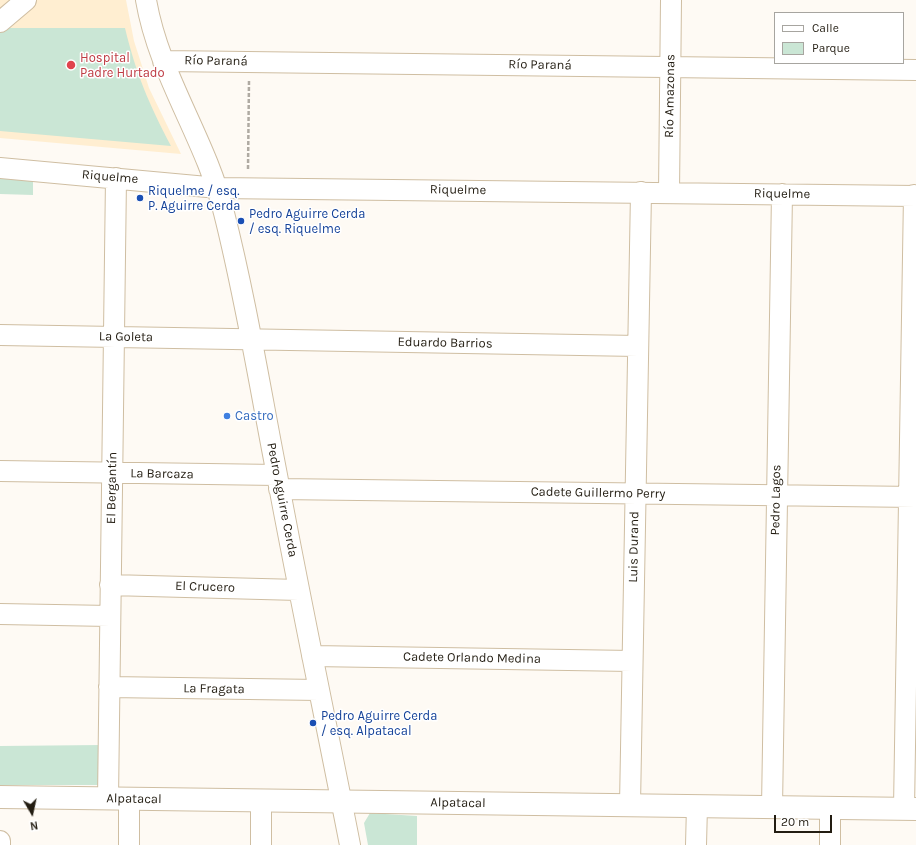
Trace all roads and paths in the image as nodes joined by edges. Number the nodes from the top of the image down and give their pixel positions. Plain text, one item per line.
1 (26, 0) edge
2 (146, 0) edge
3 (671, 0) edge
4 (0, 22) edge
5 (163, 61) junction
6 (670, 67) junction
7 (916, 70) edge
8 (0, 168) edge
9 (116, 178) junction
10 (218, 188) junction
11 (641, 192) junction
12 (669, 193) junction
13 (782, 194) junction
14 (915, 196) edge
15 (0, 335) edge
16 (114, 337) junction
17 (251, 339) junction
18 (638, 346) junction
19 (0, 471) edge
20 (112, 473) junction
21 (278, 482) junction
22 (635, 494) junction
23 (776, 496) junction
24 (913, 497) edge
25 (110, 584) junction
26 (299, 590) junction
27 (0, 614) edge
28 (110, 616) junction
29 (312, 656) junction
30 (632, 661) junction
31 (109, 687) junction
32 (320, 690) junction
33 (0, 798) edge
34 (118, 799) junction
35 (261, 801) junction
36 (342, 802) junction
37 (630, 805) junction
38 (697, 806) junction
39 (772, 807) junction
40 (830, 808) junction
41 (910, 808) edge
42 (0, 841) edge
43 (0, 845) edge
44 (129, 845) edge
45 (261, 845) edge
46 (350, 845) edge
47 (696, 845) edge
48 (830, 845) edge

1 - 4 street
2 - 5 street, Pedro Aguirre Cerda
3 - 6 street, Río Amazonas
5 - 6 street, Río Paraná
5 - 10 street, Pedro Aguirre Cerda
6 - 7 street, Río Paraná
6 - 12 street, Río Amazonas
8 - 9 street, Riquelme
9 - 10 street, Riquelme
9 - 16 street, El Bergantín
10 - 11 street, Riquelme
10 - 17 street, Pedro Aguirre Cerda
11 - 12 street, Riquelme
11 - 18 street, Luis Durand
12 - 13 street, Riquelme
13 - 14 street, Riquelme
13 - 23 street, Pedro Lagos
14 - 24 street
15 - 16 street, La Goleta
16 - 17 street, La Goleta
16 - 20 street, El Bergantín
17 - 18 street, Eduardo Barrios
17 - 21 street, Pedro Aguirre Cerda
18 - 22 street, Luis Durand
19 - 20 street, La Barcaza
20 - 21 street, La Barcaza
20 - 25 street, El Bergantín
21 - 22 street, Cadete Guillermo Perry
21 - 26 street, Pedro Aguirre Cerda
22 - 23 street, Cadete Guillermo Perry
22 - 30 street, Luis Durand
23 - 24 street, Cadete Guillermo Perry
23 - 39 street, Pedro Lagos
24 - 41 street
25 - 26 street, El Crucero
25 - 28 street, El Bergantín
26 - 29 street, Pedro Aguirre Cerda
27 - 28 street
28 - 31 street, El Bergantín
29 - 30 street, Cadete Orlando Medina
29 - 32 street, Pedro Aguirre Cerda
30 - 37 street, Luis Durand
31 - 32 street, La Fragata
31 - 34 street, El Bergantín
32 - 36 street, Pedro Aguirre Cerda
33 - 34 main road, Alpatacal
34 - 35 main road, Alpatacal
34 - 44 street, El Bergantín
35 - 36 main road, Alpatacal
35 - 45 street
36 - 37 main road, Alpatacal
36 - 46 street, Pedro Aguirre Cerda
37 - 38 main road, Alpatacal
38 - 39 main road, Alpatacal
38 - 47 street
39 - 40 main road, Alpatacal
40 - 41 main road, Alpatacal
40 - 48 street
42 - 43 street

